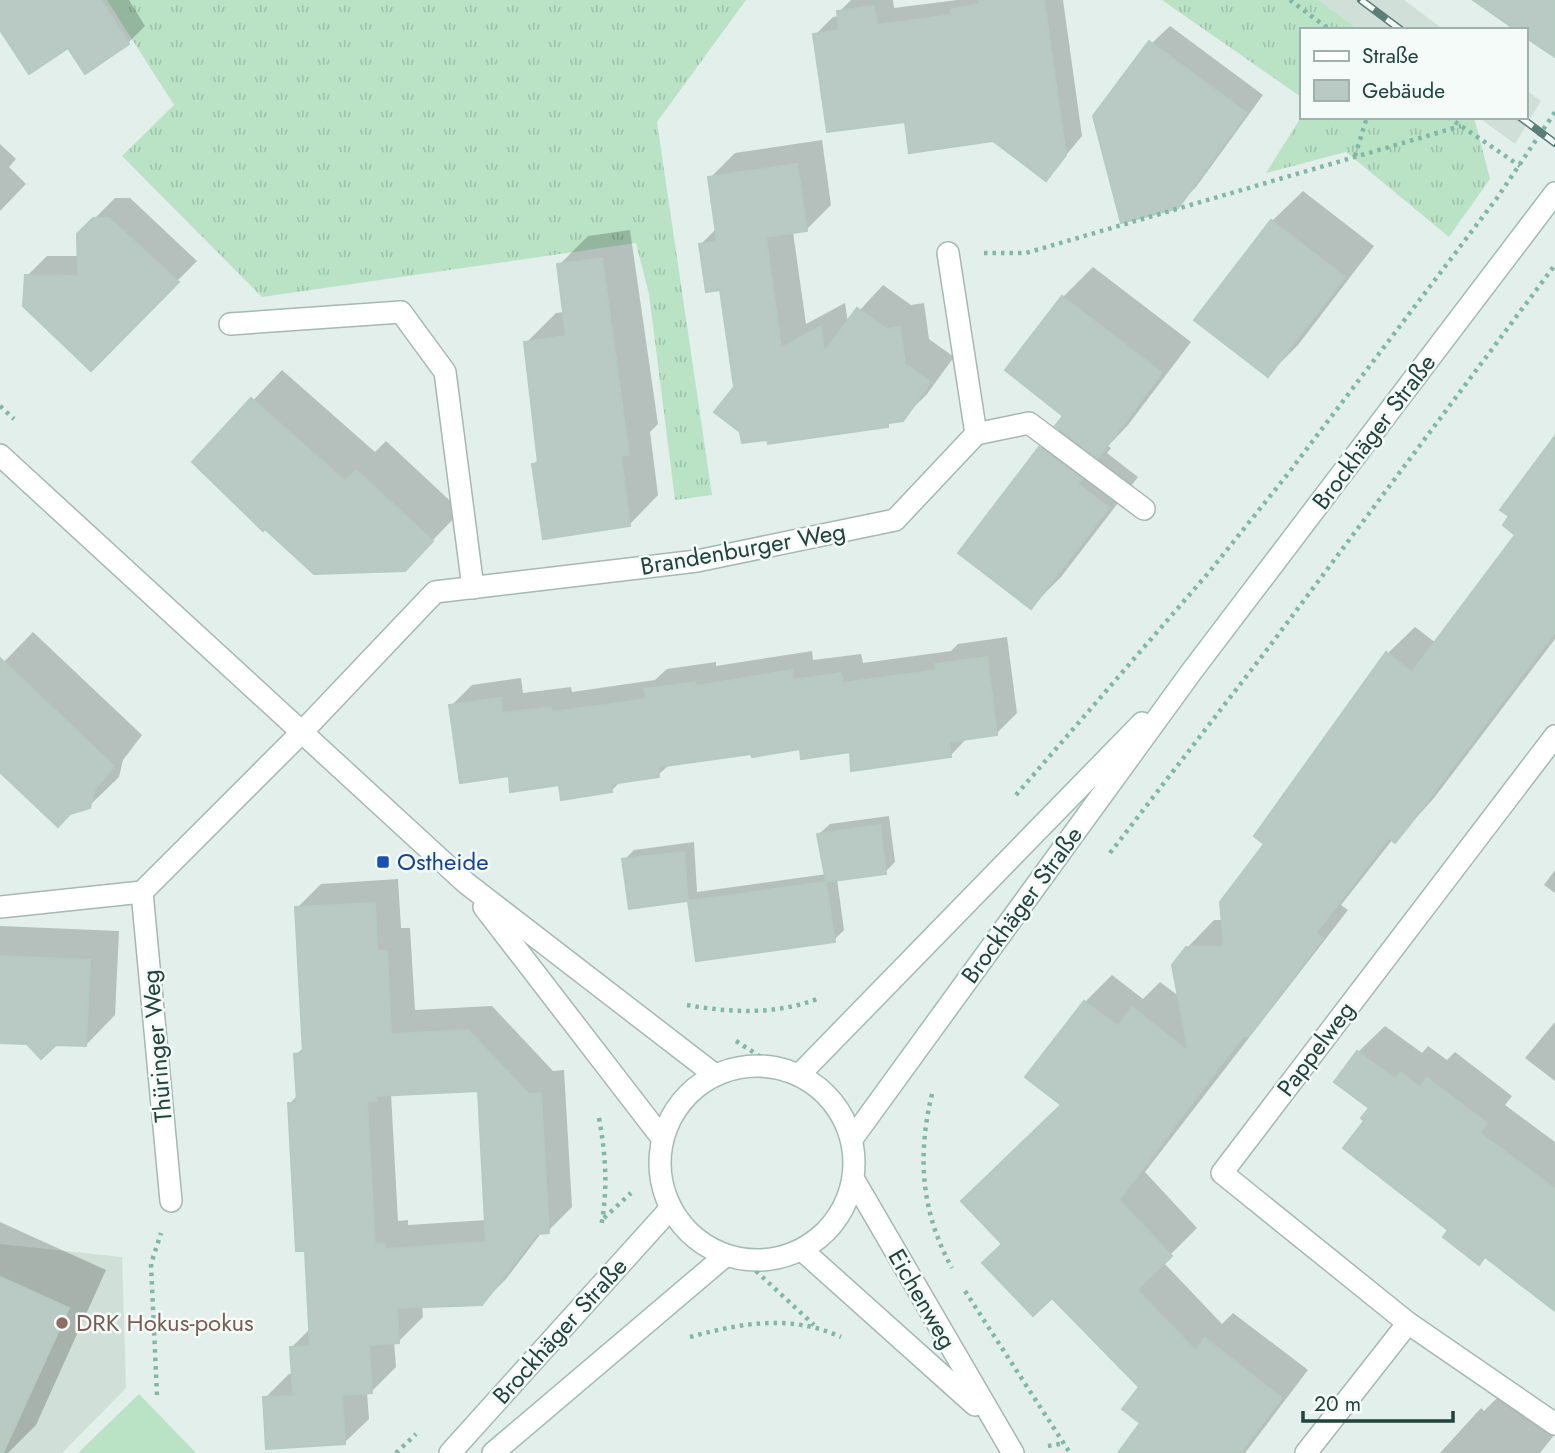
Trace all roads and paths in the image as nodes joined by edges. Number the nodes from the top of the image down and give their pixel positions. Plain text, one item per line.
1 (1290, 0) edge
2 (1327, 28) edge
3 (1555, 112) edge
4 (1366, 119) edge
5 (1451, 119) edge
6 (1461, 126) junction
7 (1355, 157) junction
8 (1520, 166) junction
9 (1528, 172) dead end
10 (1555, 193) edge
11 (948, 253) joint
12 (1555, 265) edge
13 (230, 324) dead end
14 (0, 406) edge
15 (19, 424) dead end
16 (976, 434) junction
17 (0, 455) edge
18 (1144, 509) dead end
19 (473, 588) junction
20 (1192, 671) junction
21 (303, 732) junction
22 (1555, 736) edge
23 (1010, 802) dead end
24 (1109, 854) dead end
25 (466, 883) junction
26 (142, 892) junction
27 (0, 907) edge
28 (826, 995) dead end
29 (676, 1002) dead end
30 (715, 1075) junction
31 (799, 1075) junction
32 (934, 1086) dead end
33 (597, 1110) dead end
34 (662, 1138) junction
35 (852, 1139) junction
36 (854, 1180) junction
37 (171, 1201) joint
38 (670, 1209) junction
39 (601, 1229) dead end
40 (802, 1250) junction
41 (735, 1259) junction
42 (954, 1271) dead end
43 (959, 1281) dead end
44 (1408, 1322) junction
45 (814, 1326) junction
46 (834, 1334) dead end
47 (680, 1339) dead end
48 (157, 1395) dead end
49 (990, 1418) junction
50 (426, 1424) dead end
51 (1555, 1424) edge
52 (396, 1453) edge
53 (450, 1453) edge
54 (493, 1453) edge
55 (1013, 1453) edge
56 (1070, 1453) edge
57 (1306, 1453) edge

1 - 2 path
3 - 8 path
4 - 7 path
5 - 6 path
6 - 7 path
6 - 8 path
7 - 11 path
8 - 9 path
8 - 23 path
10 - 20 street, Brockhäger Straße
11 - 16 street
12 - 24 path
13 - 19 street
14 - 15 path
16 - 18 street
16 - 19 street, Brandenburger Weg
17 - 21 street
19 - 21 street, Brandenburger Weg
20 - 31 street, Brockhäger Straße
20 - 35 street, Brockhäger Straße
21 - 25 street
21 - 26 street
22 - 44 street, Pappelweg
25 - 30 street
25 - 34 street
26 - 27 street
26 - 37 street, Thüringer Weg
28 - 29 path
30 - 31 street
30 - 34 street
31 - 35 street
32 - 42 path
33 - 39 path
34 - 38 street
35 - 36 street
36 - 40 street
36 - 49 street, Eichenweg
37 - 48 path
38 - 41 street
38 - 53 street, Brockhäger Straße
40 - 41 street
40 - 49 street, Eichenweg
41 - 45 path
41 - 54 street, Brockhäger Straße
43 - 56 path
44 - 51 street
44 - 57 street
45 - 46 path
45 - 47 path
49 - 55 street, Eichenweg
50 - 52 path

